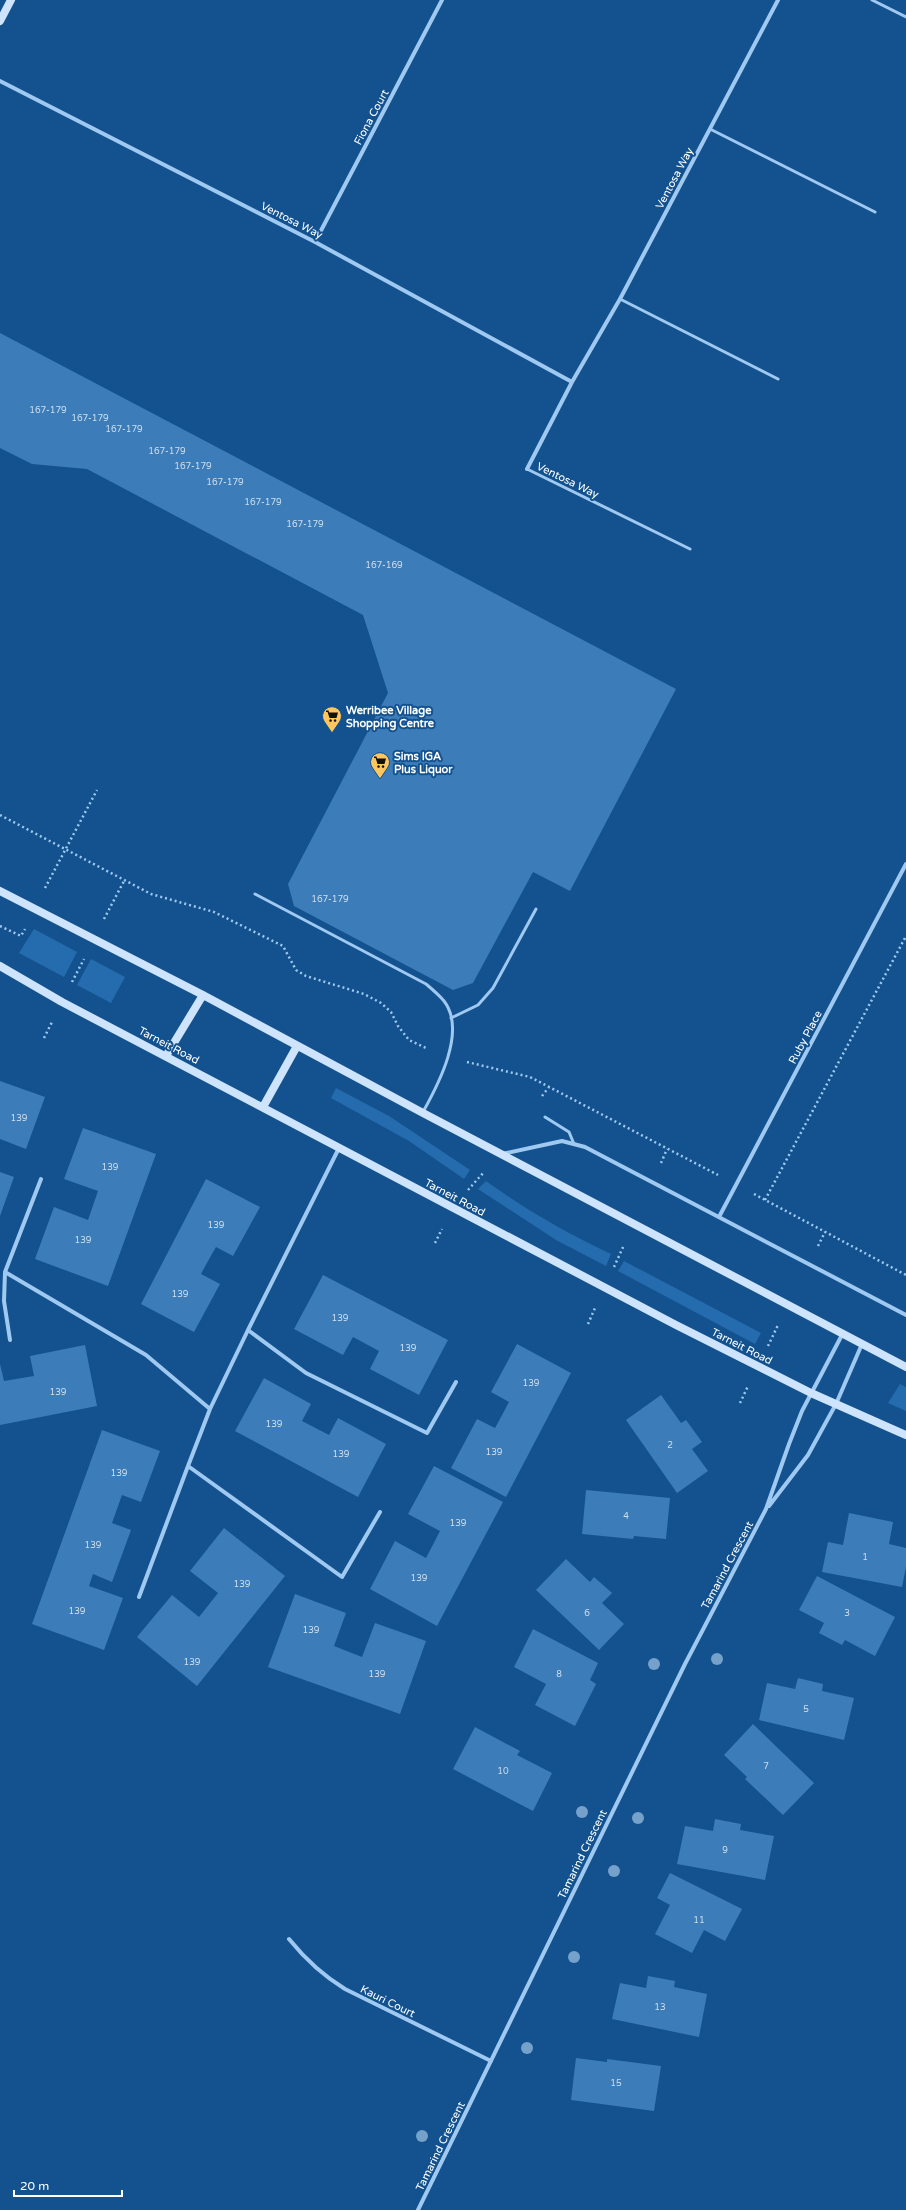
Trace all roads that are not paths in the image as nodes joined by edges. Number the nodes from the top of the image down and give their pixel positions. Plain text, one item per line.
1 (11, 0) edge
2 (442, 0) edge
3 (778, 0) edge
4 (872, 0) edge
5 (906, 17) edge
6 (0, 21) edge
7 (0, 81) edge
8 (710, 129) junction
9 (875, 212) dead end
10 (316, 242) junction
11 (620, 299) junction
12 (778, 379) dead end
13 (572, 382) junction
14 (528, 469) joint
15 (690, 550) dead end
16 (906, 864) edge
17 (0, 891) edge
18 (255, 894) dead end
19 (536, 909) dead end
20 (0, 966) edge
21 (203, 995) junction
22 (451, 1018) junction
23 (297, 1046) junction
24 (166, 1056) junction
25 (263, 1107) junction
26 (423, 1113) junction
27 (546, 1117) dead end
28 (574, 1144) junction
29 (339, 1148) junction
30 (500, 1154) junction
31 (40, 1179) dead end
32 (718, 1217) junction
33 (5, 1272) junction
34 (906, 1315) edge
35 (248, 1330) junction
36 (843, 1333) junction
37 (10, 1340) dead end
38 (862, 1344) junction
39 (906, 1367) edge
40 (456, 1382) dead end
41 (811, 1394) junction
42 (836, 1404) junction
43 (210, 1409) junction
44 (906, 1435) edge
45 (188, 1466) junction
46 (766, 1509) junction
47 (380, 1512) dead end
48 (139, 1597) dead end
49 (289, 1939) dead end
50 (491, 2061) junction
51 (418, 2210) edge

1 - 6 main road
2 - 10 street, Fiona Court
3 - 8 street, Ventosa Way
4 - 5 lane
7 - 10 street, Ventosa Way
8 - 9 lane
8 - 11 street, Ventosa Way
10 - 13 street, Ventosa Way
11 - 12 lane
11 - 13 street, Ventosa Way
13 - 14 street, Ventosa Way
14 - 15 lane, Ventosa Way
16 - 32 street, Ruby Place
17 - 21 main road
18 - 22 lane
19 - 22 lane
20 - 24 main road, Tarneit Road
21 - 23 main road
21 - 24 main road
22 - 26 lane
23 - 25 main road
23 - 26 main road
24 - 25 main road, Tarneit Road
25 - 29 main road, Tarneit Road
26 - 30 main road
27 - 28 lane
28 - 30 street
28 - 32 street
29 - 35 street
29 - 41 main road, Tarneit Road
30 - 36 main road
31 - 33 street
32 - 34 street
33 - 37 street
33 - 43 street
35 - 40 street
35 - 43 street
36 - 38 main road
36 - 41 street, Tamarind Crescent
38 - 39 main road
38 - 42 street, Tamarind Crescent
41 - 42 main road, Tarneit Road
41 - 46 street, Tamarind Crescent
42 - 44 main road, Tarneit Road
42 - 46 street, Tamarind Crescent
43 - 45 street
45 - 47 street
45 - 48 street
46 - 50 street, Tamarind Crescent
49 - 50 street, Kauri Court
50 - 51 street, Tamarind Crescent

